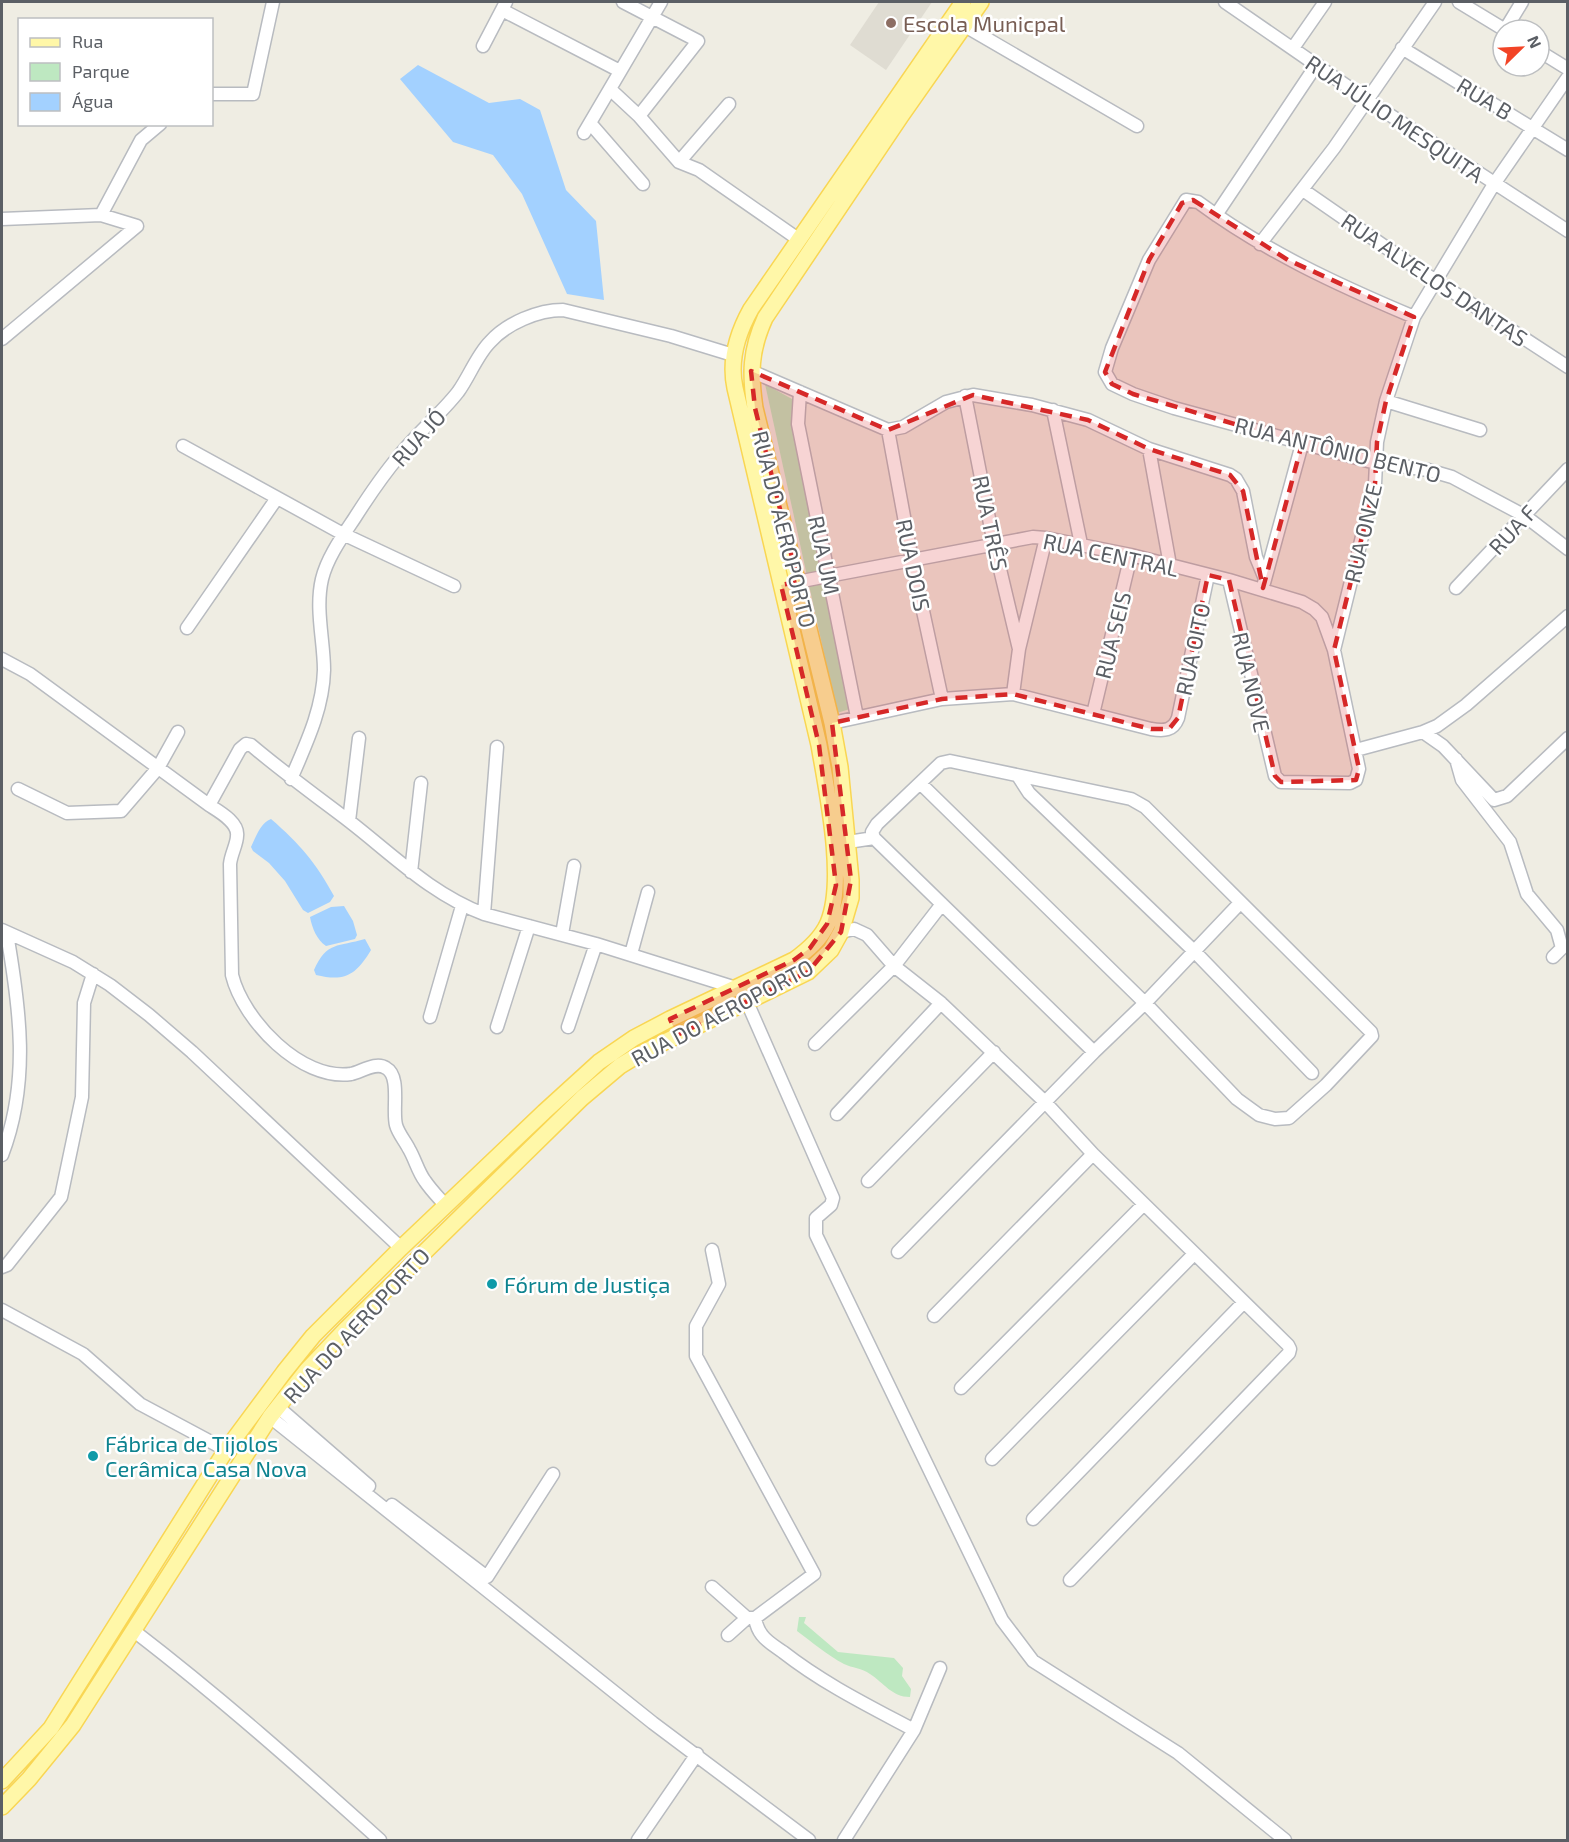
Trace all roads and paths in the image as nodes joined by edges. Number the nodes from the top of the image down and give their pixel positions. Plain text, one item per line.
1 (273, 2) edge
2 (623, 2) edge
3 (661, 2) edge
4 (963, 2) edge
5 (981, 2) edge
6 (1225, 2) edge
7 (1325, 2) edge
8 (1435, 2) edge
9 (1459, 2) edge
10 (1522, 2) edge
11 (504, 6) edge
12 (653, 16) junction
13 (1512, 18) edge
14 (1491, 21) edge
15 (964, 26) junction
16 (483, 46) dead end
17 (1293, 48) junction
18 (1402, 48) junction
19 (1551, 58) edge
20 (1317, 64) junction
21 (1568, 69) edge
22 (620, 71) junction
23 (1568, 77) edge
24 (611, 90) junction
25 (213, 94) edge
26 (1367, 100) junction
27 (729, 104) dead end
28 (639, 116) junction
29 (158, 126) edge
30 (1137, 126) dead end
31 (1533, 127) junction
32 (1568, 150) edge
33 (680, 162) junction
34 (644, 184) dead end
35 (1494, 184) junction
36 (1303, 190) junction
37 (101, 215) junction
38 (1216, 215) junction
39 (2, 219) edge
40 (1568, 231) edge
41 (798, 239) junction
42 (1260, 244) junction
43 (1437, 281) junction
44 (1414, 317) junction
45 (2, 339) edge
46 (734, 355) junction
47 (1568, 367) edge
48 (751, 371) junction
49 (800, 392) junction
50 (965, 396) junction
51 (1386, 401) junction
52 (1053, 410) junction
53 (888, 430) junction
54 (1480, 430) dead end
55 (1302, 444) junction
56 (183, 446) dead end
57 (1149, 449) junction
58 (1376, 462) junction
59 (1568, 469) edge
60 (277, 498) junction
61 (1525, 516) junction
62 (343, 534) junction
63 (1046, 538) junction
64 (994, 544) junction
65 (1081, 544) junction
66 (1568, 549) edge
67 (1131, 555) junction
68 (912, 560) junction
69 (1170, 565) junction
70 (1208, 574) junction
71 (829, 576) junction
72 (1229, 580) junction
73 (798, 582) junction
74 (781, 585) junction
75 (1263, 585) junction
76 (454, 586) dead end
77 (1456, 588) dead end
78 (1568, 616) edge
79 (187, 628) dead end
80 (1019, 650) junction
81 (1334, 650) junction
82 (2, 659) edge
83 (1013, 694) junction
84 (942, 699) junction
85 (1093, 714) junction
86 (856, 717) junction
87 (832, 723) junction
88 (178, 732) dead end
89 (1423, 732) junction
90 (359, 738) dead end
91 (1568, 738) edge
92 (496, 747) dead end
93 (1356, 750) junction
94 (1456, 759) junction
95 (158, 768) junction
96 (1018, 776) junction
97 (291, 779) junction
98 (421, 783) dead end
99 (920, 783) junction
100 (18, 789) dead end
101 (209, 805) junction
102 (349, 821) junction
103 (874, 838) junction
104 (848, 842) junction
105 (574, 866) dead end
106 (411, 872) junction
107 (648, 892) dead end
108 (942, 903) junction
109 (1240, 903) junction
110 (462, 906) junction
111 (484, 914) junction
112 (529, 926) junction
113 (4, 932) edge
114 (841, 932) junction
115 (562, 934) junction
116 (596, 944) junction
117 (1195, 952) junction
118 (631, 954) junction
119 (1553, 957) dead end
120 (894, 966) junction
121 (93, 974) junction
122 (736, 988) junction
123 (747, 1002) junction
124 (941, 1003) junction
125 (1145, 1003) junction
126 (430, 1017) dead end
127 (669, 1019) junction
128 (497, 1027) dead end
129 (568, 1027) dead end
130 (677, 1035) junction
131 (815, 1044) dead end
132 (994, 1052) junction
133 (1094, 1052) junction
134 (1312, 1073) dead end
135 (1045, 1102) junction
136 (2, 1114) edge
137 (837, 1114) dead end
138 (12, 1124) junction
139 (1093, 1154) junction
140 (2, 1155) edge
141 (868, 1181) dead end
142 (1144, 1204) junction
143 (446, 1206) junction
144 (401, 1248) junction
145 (712, 1250) dead end
146 (898, 1252) dead end
147 (1194, 1254) junction
148 (2, 1267) edge
149 (377, 1272) junction
150 (391, 1284) junction
151 (1244, 1302) junction
152 (2, 1310) edge
153 (934, 1316) dead end
154 (961, 1388) dead end
155 (274, 1412) junction
156 (226, 1450) junction
157 (992, 1459) dead end
158 (553, 1474) dead end
159 (1033, 1519) dead end
160 (1070, 1580) dead end
161 (712, 1587) dead end
162 (751, 1618) junction
163 (134, 1631) junction
164 (728, 1635) dead end
165 (940, 1668) dead end
166 (914, 1730) junction
167 (697, 1754) junction
168 (2, 1781) edge
169 (2, 1807) edge
170 (380, 1840) edge
171 (638, 1840) edge
172 (809, 1840) edge
173 (844, 1840) edge
174 (1285, 1840) edge

1 - 25 street
2 - 12 street
3 - 12 street
4 - 41 main road, RUA DO AEROPORTO
5 - 15 main road, RUA DO AEROPORTO
6 - 17 street, RUA JÚLIO MESQUITA
7 - 17 street
8 - 18 street
9 - 14 street
10 - 13 street
11 - 16 street
11 - 22 street
12 - 22 street
12 - 28 street
15 - 30 street
15 - 48 main road, RUA DO AEROPORTO
17 - 20 street, RUA JÚLIO MESQUITA
18 - 26 street
18 - 31 street, RUA B
19 - 21 street
20 - 26 street, RUA JÚLIO MESQUITA
20 - 38 street
22 - 24 street
23 - 31 street, RUA ONZE
24 - 28 street
24 - 34 street
26 - 35 street, RUA JÚLIO MESQUITA
26 - 36 street
27 - 33 street
28 - 33 street
29 - 37 street
31 - 32 street, RUA B
31 - 35 street, RUA ONZE
33 - 41 street
35 - 40 street, RUA JÚLIO MESQUITA
35 - 43 street, RUA ONZE
36 - 42 street
36 - 43 street, RUA ALVELOS DANTAS
37 - 39 street
37 - 45 street
38 - 42 street
38 - 55 street, RUA ANTÔNIO BENTO
41 - 46 main road, RUA DO AEROPORTO
42 - 44 street
43 - 44 street, RUA ONZE
43 - 47 street, RUA ALVELOS DANTAS
44 - 51 street, RUA ONZE
46 - 62 street, RUA JÓ
46 - 74 main road, RUA DO AEROPORTO
48 - 49 street
48 - 73 main road, RUA DO AEROPORTO
49 - 53 street
49 - 71 street, RUA UM
50 - 52 street
50 - 53 street
50 - 64 street, RUA TRÊS
51 - 54 street
51 - 58 street, RUA ONZE
52 - 57 street
52 - 65 street
53 - 68 street, RUA DOIS
55 - 58 street, RUA ANTÔNIO BENTO
55 - 75 street
56 - 60 street
57 - 69 street
57 - 75 street
58 - 61 street, RUA ANTÔNIO BENTO
58 - 81 street, RUA ONZE
59 - 61 street, RUA F
60 - 62 street
60 - 79 street
61 - 66 street, RUA ANTÔNIO BENTO
61 - 77 street, RUA F
62 - 76 street
62 - 97 street, RUA JÓ
63 - 64 street, RUA CENTRAL
63 - 65 street, RUA CENTRAL
63 - 80 street
64 - 68 street, RUA CENTRAL
64 - 80 street, RUA TRÊS
65 - 67 street, RUA CENTRAL
67 - 69 street, RUA CENTRAL
67 - 85 street, RUA SEIS
68 - 71 street, RUA CENTRAL
68 - 84 street, RUA DOIS
69 - 70 street, RUA CENTRAL
70 - 72 street, RUA CENTRAL
70 - 85 street, RUA OITO
71 - 73 street, RUA CENTRAL
71 - 86 street, RUA UM
72 - 75 street, RUA CENTRAL
72 - 93 street, RUA NOVE
73 - 74 street, RUA CENTRAL
73 - 87 main road, RUA DO AEROPORTO
74 - 122 main road, RUA DO AEROPORTO
75 - 81 street, RUA CENTRAL
78 - 89 street
80 - 83 street
81 - 93 street, RUA CENTRAL
82 - 95 street
83 - 84 street
83 - 85 street
84 - 86 street
86 - 87 street
87 - 104 main road, RUA DO AEROPORTO
88 - 95 street
89 - 93 street
89 - 94 street
90 - 102 street
91 - 94 street
92 - 111 street
94 - 119 street
95 - 100 street
95 - 101 street
96 - 99 street
96 - 109 street
96 - 117 street
97 - 101 street
97 - 102 street
98 - 106 street
99 - 103 street
99 - 125 street
101 - 143 street
102 - 106 street
103 - 104 street
103 - 108 street
104 - 114 main road, RUA DO AEROPORTO
105 - 115 street
106 - 110 street
107 - 118 street
108 - 120 street
108 - 133 street
109 - 117 street
109 - 125 street
110 - 111 street
110 - 126 street
111 - 112 street
112 - 115 street
112 - 128 street
113 - 121 street
113 - 138 street
114 - 120 street
114 - 123 main road, RUA DO AEROPORTO
115 - 116 street
116 - 118 street
116 - 129 street
117 - 125 street
117 - 134 street
118 - 122 street
120 - 124 street
120 - 131 street
121 - 144 street
121 - 148 street
122 - 127 main road, RUA DO AEROPORTO
123 - 130 main road, RUA DO AEROPORTO
123 - 174 street
124 - 132 street
124 - 137 street
125 - 133 street
127 - 130 main road
127 - 143 main road, RUA DO AEROPORTO
130 - 150 main road, RUA DO AEROPORTO
132 - 135 street
132 - 141 street
133 - 135 street
135 - 139 street
135 - 146 street
136 - 138 street
138 - 140 street
139 - 142 street
139 - 153 street
142 - 147 street
142 - 154 street
143 - 144 main road, RUA DO AEROPORTO
144 - 149 main road, RUA DO AEROPORTO
145 - 162 street
147 - 151 street
147 - 157 street
149 - 150 main road
149 - 156 main road, RUA DO AEROPORTO
150 - 155 main road, RUA DO AEROPORTO
151 - 159 street
151 - 160 street
152 - 156 street
155 - 158 street
155 - 163 main road, RUA DO AEROPORTO
155 - 167 street
156 - 168 main road, RUA DO AEROPORTO
161 - 162 street
162 - 164 street
162 - 166 street
163 - 169 main road, RUA DO AEROPORTO
163 - 170 street
165 - 166 street
166 - 173 street
167 - 171 street
167 - 172 street

